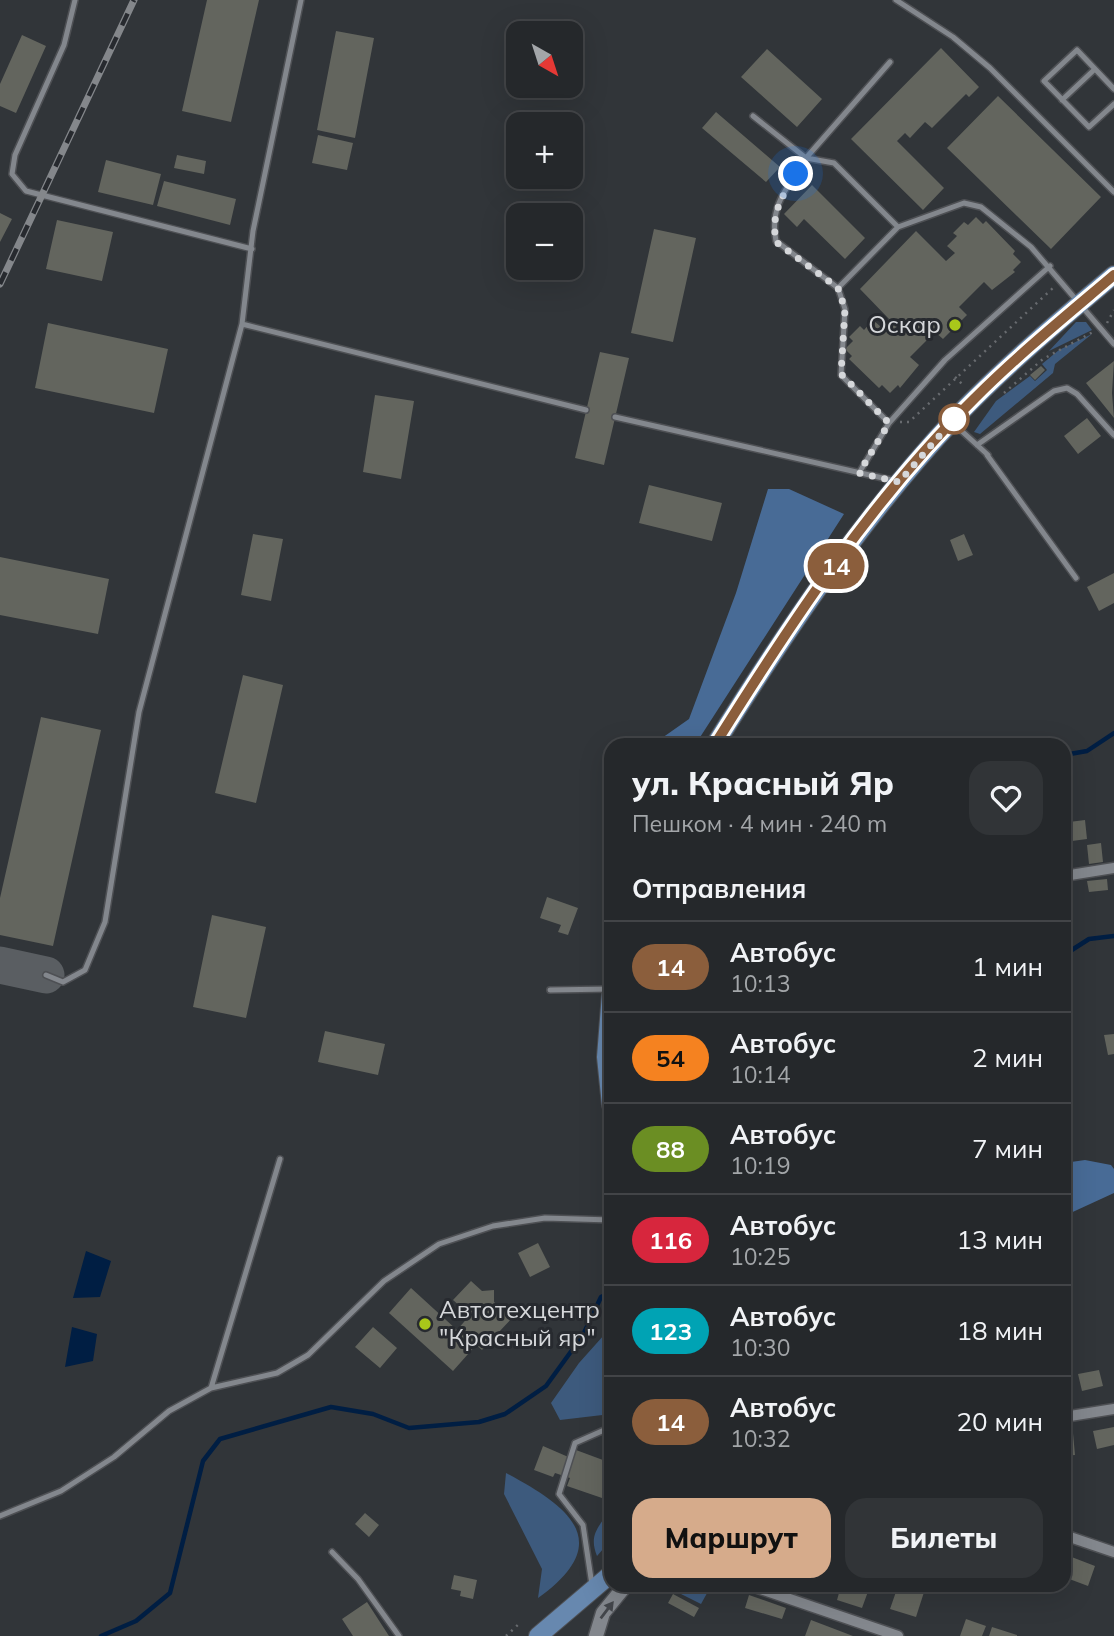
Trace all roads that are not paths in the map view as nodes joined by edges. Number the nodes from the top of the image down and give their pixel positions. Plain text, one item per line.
1 (75, 0) edge
2 (301, 0) edge
3 (895, 0) edge
4 (890, 62) dead end
5 (1095, 69) junction
6 (1114, 89) edge
7 (1062, 100) junction
8 (1114, 103) edge
9 (753, 116) dead end
10 (806, 158) junction
11 (1114, 192) edge
12 (898, 227) junction
13 (252, 249) junction
14 (1050, 266) junction
15 (1114, 275) edge
16 (838, 288) junction
17 (1080, 303) junction
18 (242, 324) junction
19 (1114, 345) edge
20 (586, 410) dead end
21 (615, 417) dead end
22 (951, 422) junction
23 (889, 423) junction
24 (1114, 435) edge
25 (977, 445) junction
26 (859, 473) junction
27 (899, 482) junction
28 (1076, 578) dead end
29 (719, 738) edge
30 (1114, 868) edge
31 (1071, 875) edge
32 (46, 975) dead end
33 (550, 990) dead end
34 (604, 991) edge
35 (280, 1159) dead end
36 (604, 1220) edge
37 (211, 1388) junction
38 (1114, 1409) edge
39 (1071, 1416) edge
40 (604, 1430) edge
41 (0, 1516) edge
42 (1071, 1537) edge
43 (332, 1552) dead end
44 (1114, 1552) edge
45 (604, 1581) edge
46 (593, 1591) junction
47 (620, 1592) edge
48 (770, 1592) edge
49 (399, 1636) edge
50 (538, 1636) edge
51 (596, 1636) edge
52 (898, 1636) edge

1 - 13 lane
2 - 13 lane
3 - 11 lane
4 - 10 lane
5 - 6 lane
5 - 7 lane
5 - 7 lane
7 - 8 lane
9 - 10 lane
10 - 12 lane
10 - 16 lane
12 - 14 lane
12 - 16 lane
13 - 18 lane
14 - 17 lane
14 - 23 lane
15 - 17 main road
16 - 23 lane
17 - 19 lane
17 - 22 main road
18 - 20 lane
18 - 32 lane
21 - 26 lane
22 - 25 lane
22 - 27 main road
23 - 26 lane
24 - 25 lane
25 - 28 lane
26 - 27 lane
27 - 29 main road
30 - 31 street
33 - 34 lane
35 - 37 lane
36 - 37 lane
37 - 41 lane
38 - 39 street
40 - 46 lane
42 - 44 street
43 - 49 lane
45 - 46 main road
46 - 50 main road
51 -> 47 street
48 - 52 street

